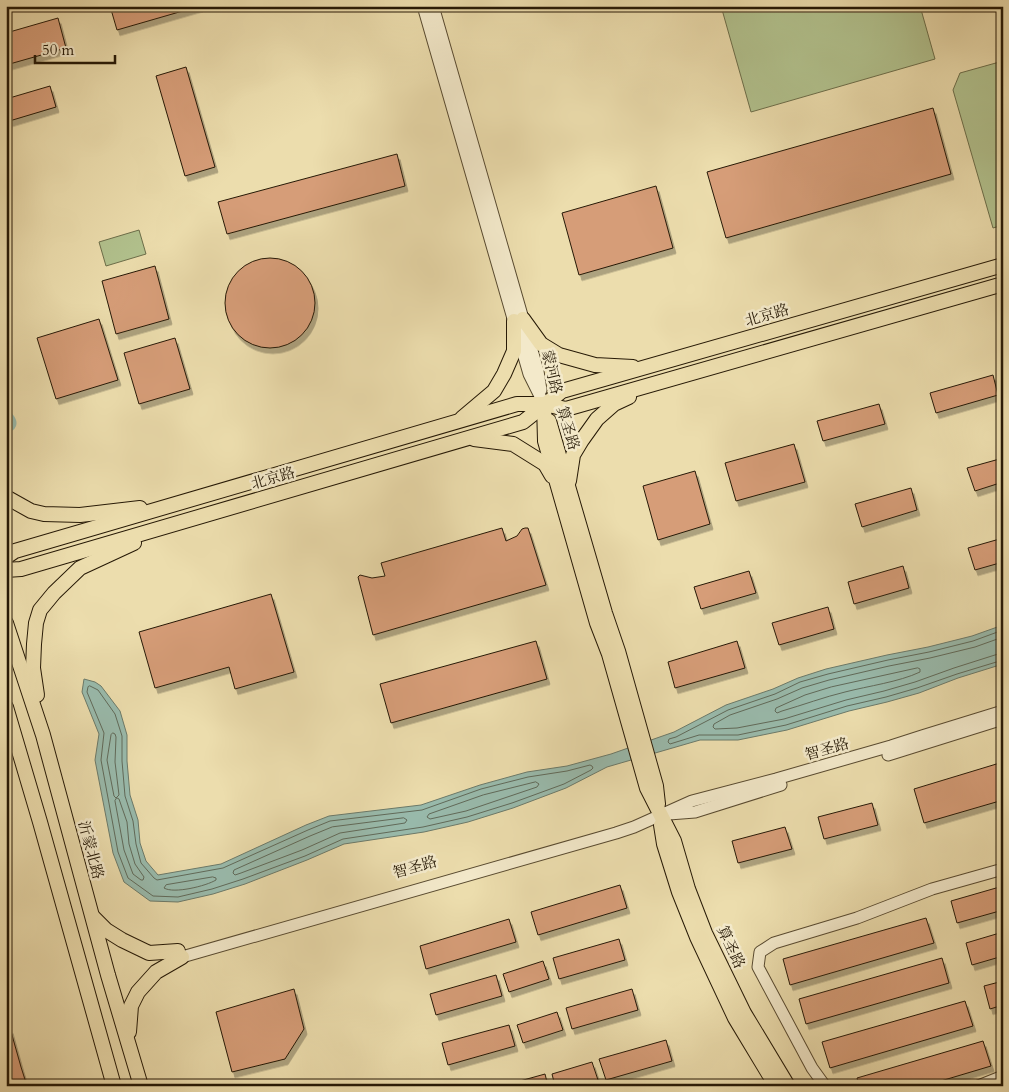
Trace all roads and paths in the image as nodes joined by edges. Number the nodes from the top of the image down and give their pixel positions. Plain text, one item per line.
1 (422, 6) edge
2 (432, 6) edge
3 (1003, 265) edge
4 (1003, 284) edge
5 (518, 320) junction
6 (644, 368) junction
7 (651, 385) junction
8 (544, 404) junction
9 (458, 421) junction
10 (466, 438) junction
11 (564, 488) junction
12 (6, 497) edge
13 (182, 502) junction
14 (171, 525) junction
15 (6, 557) edge
16 (6, 570) edge
17 (6, 623) edge
18 (6, 707) edge
19 (1003, 711) edge
20 (6, 714) edge
21 (1003, 719) edge
22 (12, 729) junction
23 (43, 735) junction
24 (660, 815) junction
25 (1003, 869) edge
26 (92, 916) junction
27 (180, 954) junction
28 (128, 1040) junction
29 (1003, 1076) edge
30 (114, 1086) edge
31 (141, 1086) edge
32 (776, 1086) edge
33 (788, 1086) edge
34 (825, 1086) edge
35 (978, 1086) edge

1 - 5 street, 蒙河路
2 - 5 street, 蒙河路
3 - 6 main road, 北京路
4 - 7 main road, 北京路
5 - 6 main road
5 - 8 street, 蒙河路
5 - 9 main road
6 - 8 main road, 北京路
7 - 8 main road, 北京路
7 - 11 main road
8 - 9 main road, 北京路
8 - 10 main road, 北京路
8 - 11 main road, 算圣路
9 - 13 main road, 北京路
10 - 11 main road
10 - 14 main road, 北京路
11 - 24 main road, 算圣路
12 - 13 main road
13 - 15 main road, 北京路
14 - 16 main road, 北京路
14 - 23 main road
17 - 23 main road, 沂蒙北路
18 - 22 main road
19 - 24 street, 智圣路
20 - 22 main road
21 - 24 street, 智圣路
22 - 30 main road
23 - 26 main road, 沂蒙北路
24 - 27 street, 智圣路
24 - 32 main road, 算圣路
24 - 33 main road, 算圣路
25 - 34 street
26 - 27 main road
26 - 28 main road, 沂蒙北路
27 - 28 main road
28 - 31 main road, 沂蒙北路
29 - 35 street

